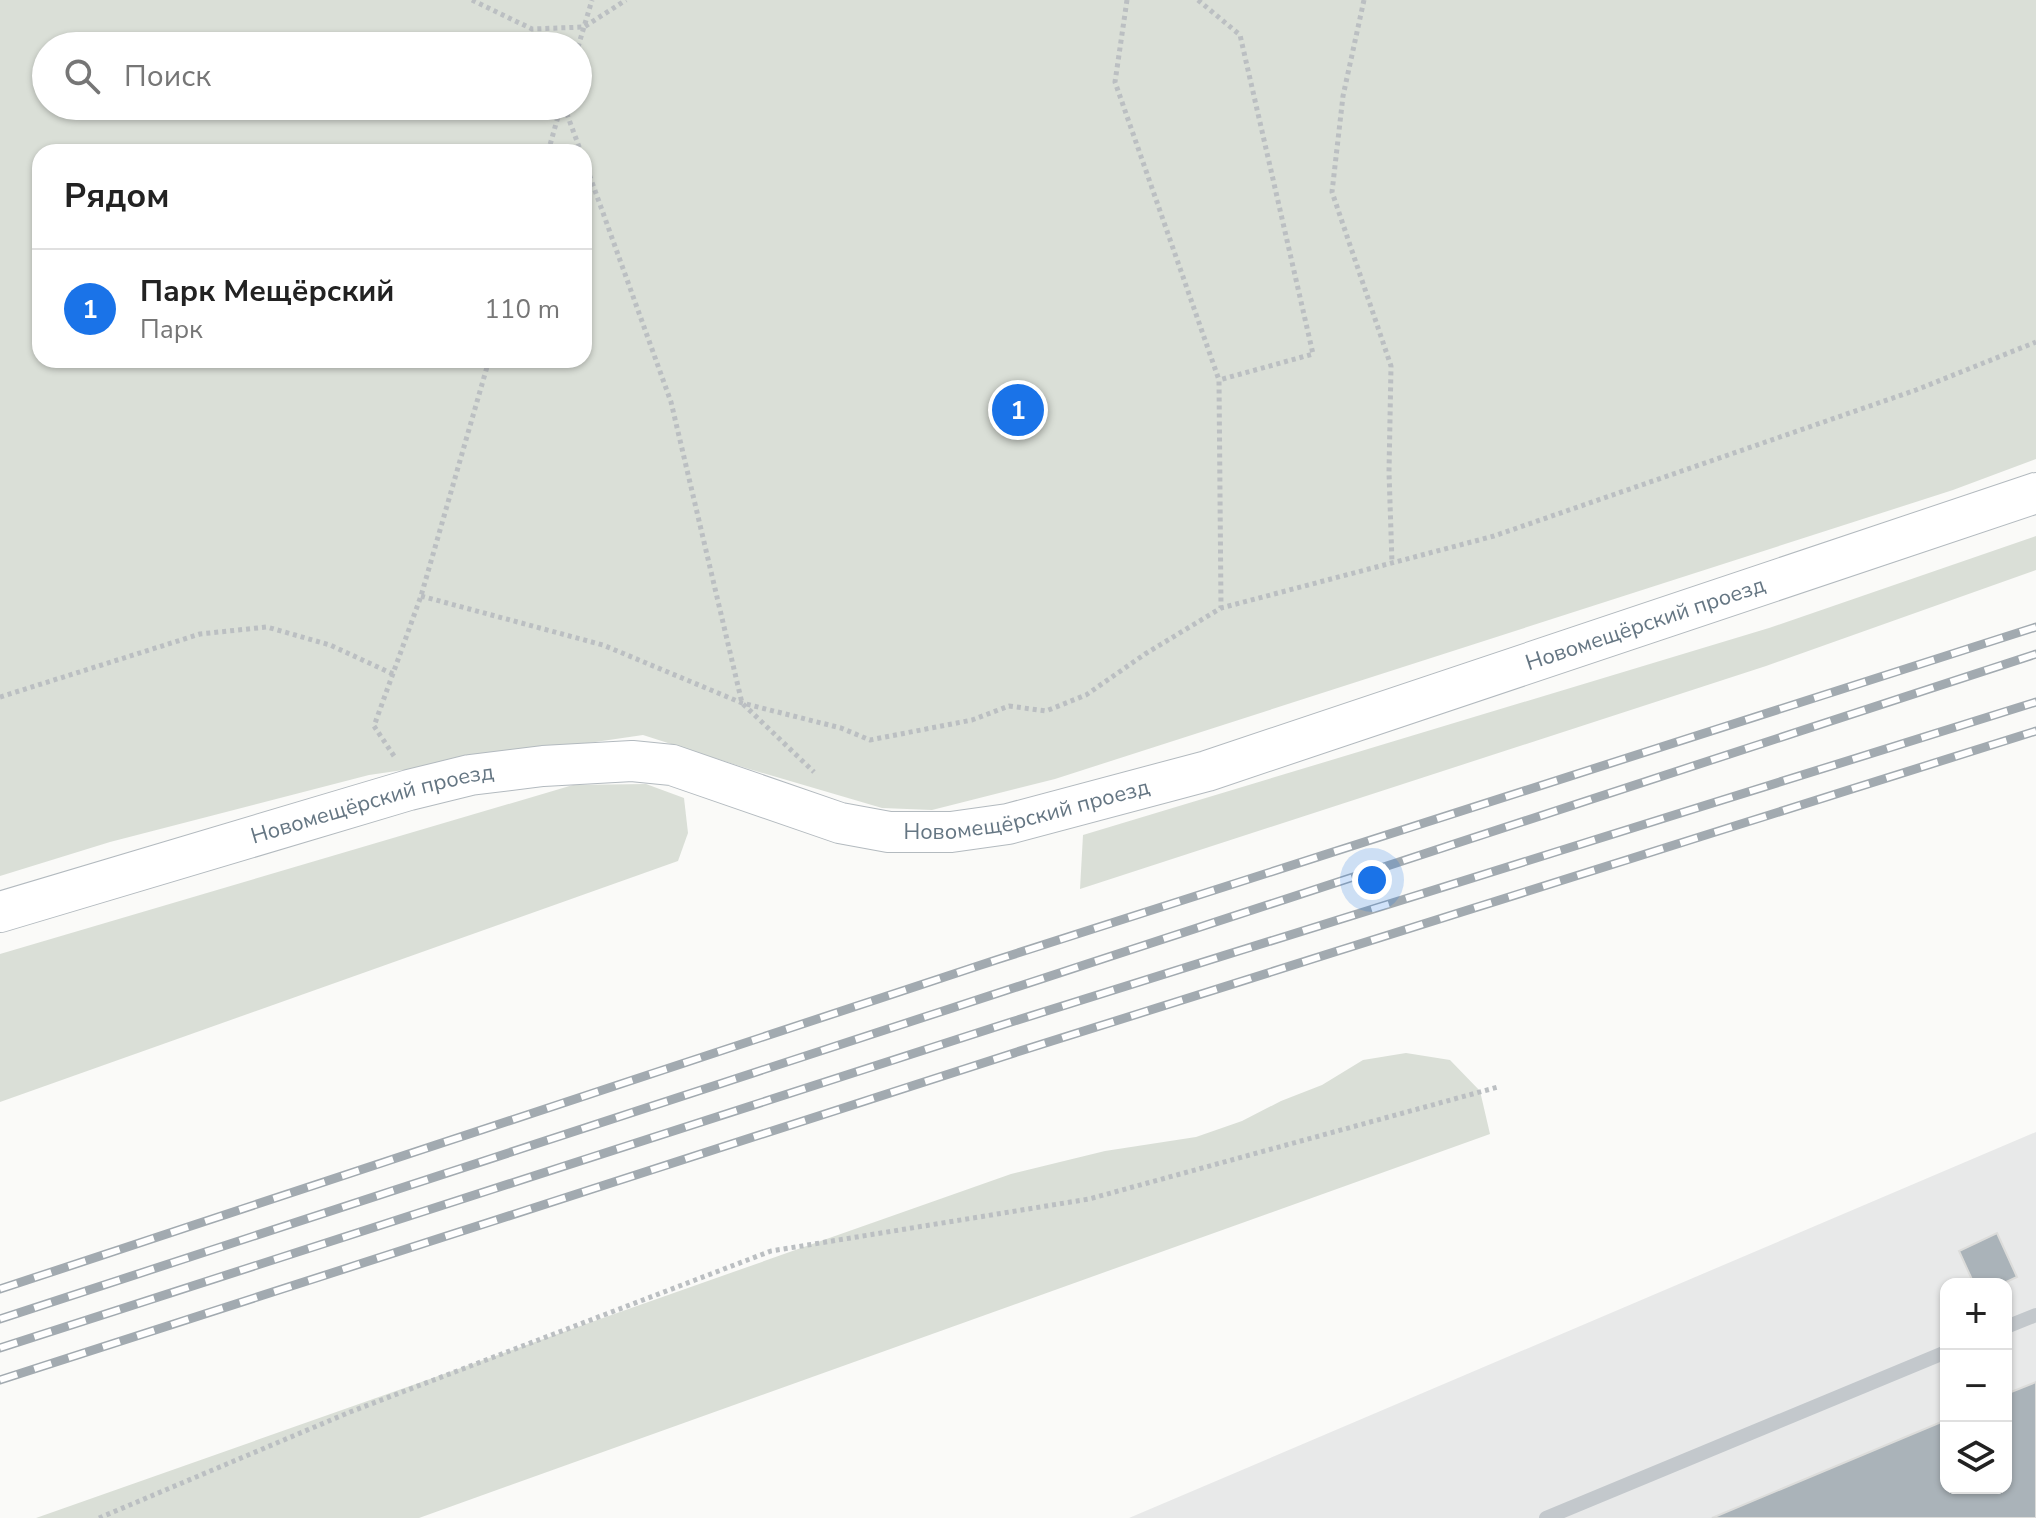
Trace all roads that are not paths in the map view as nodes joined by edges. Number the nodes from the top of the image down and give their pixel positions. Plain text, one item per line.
1 (2036, 493) edge
2 (0, 912) edge
3 (2036, 1315) edge
4 (2012, 1325) edge
5 (1940, 1354) edge
6 (1546, 1518) edge

1 - 2 street, Новомещёрский проезд
3 - 4 lane
5 - 6 lane

